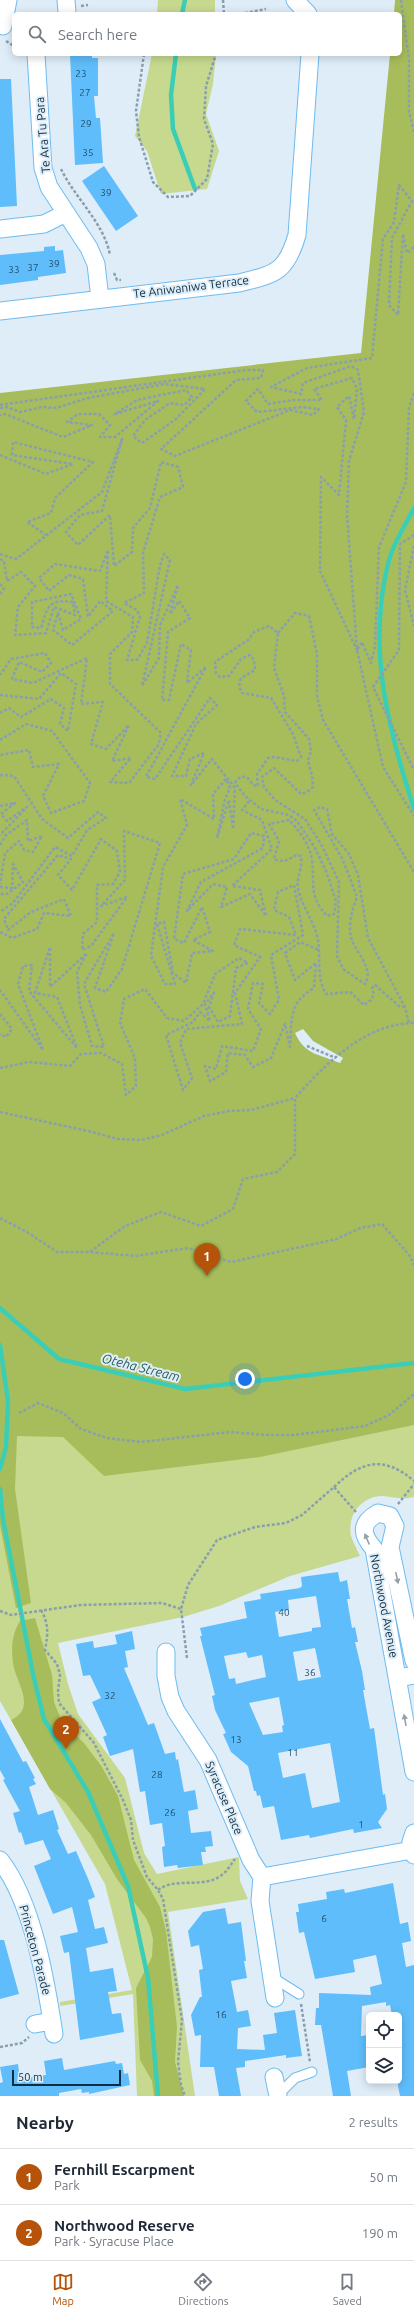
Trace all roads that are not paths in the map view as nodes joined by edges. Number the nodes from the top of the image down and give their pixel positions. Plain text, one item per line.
1 (8, 0) edge
2 (6, 26) edge
3 (36, 56) edge
4 (310, 56) edge
5 (66, 213) junction
6 (0, 229) edge
7 (100, 299) junction
8 (0, 311) edge
9 (166, 1652) dead end
10 (414, 1661) edge
11 (406, 1676) edge
12 (414, 1772) edge
13 (414, 1833) edge
14 (413, 1853) edge
15 (0, 1860) edge
16 (262, 1877) junction
17 (272, 1977) junction
18 (299, 1994) road end
19 (275, 1998) dead end
20 (35, 2024) road end
21 (312, 2072) road end
22 (274, 2077) dead end
23 (278, 2096) edge

1 - 2 street
3 - 5 street, Te Ara Tu Para
4 - 7 street, Te Aniwaniwa Terrace
5 - 6 street
5 - 7 street, Te Ara Tu Para
7 - 8 street, Te Aniwaniwa Terrace
9 - 16 street, Syracuse Place
11 -> 10 street, Northwood Avenue
12 -> 11 street, Northwood Avenue
13 - 14 street
14 - 16 street
15 - 20 street, Princeton Parade
16 - 17 street
17 - 18 lane
17 - 19 street
21 - 23 lane
22 - 23 street

